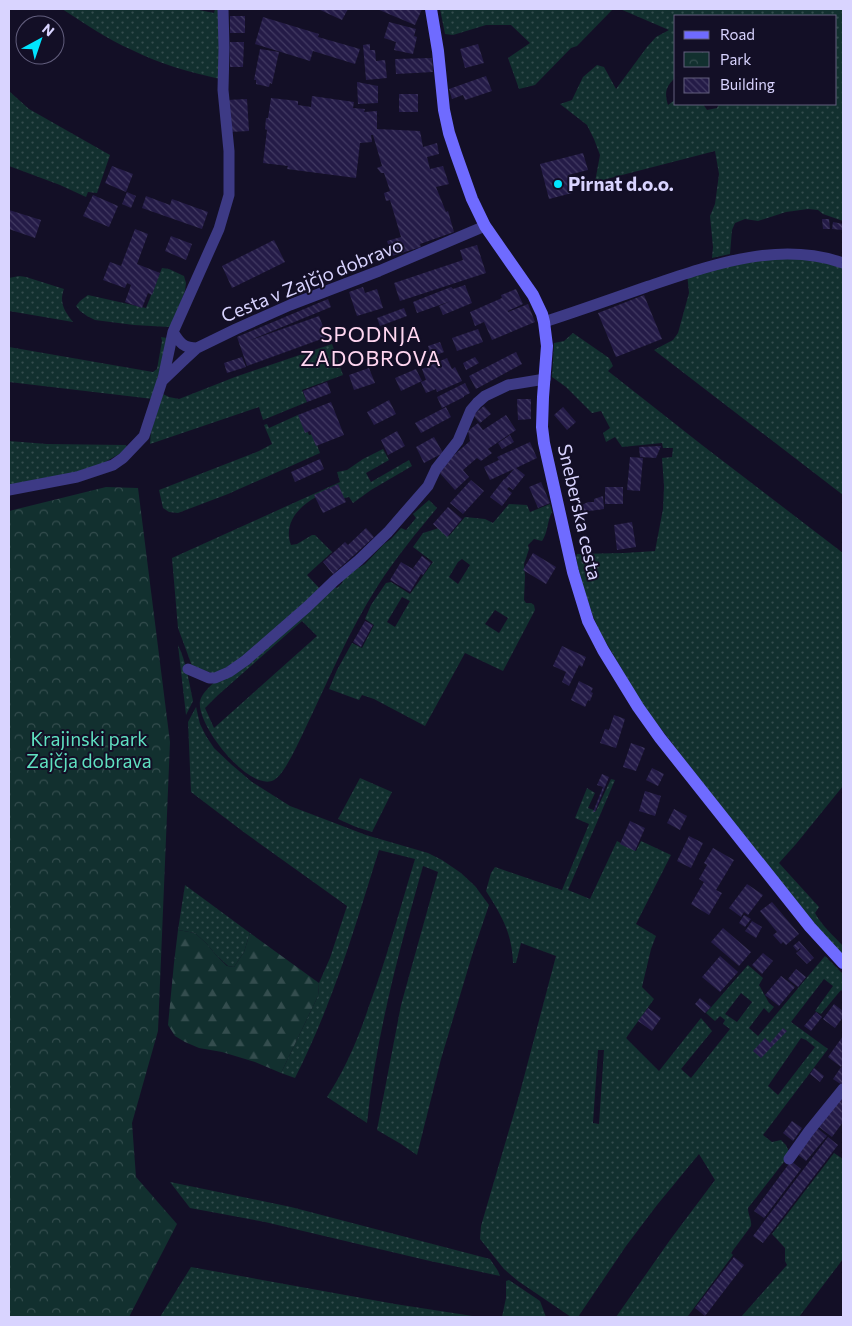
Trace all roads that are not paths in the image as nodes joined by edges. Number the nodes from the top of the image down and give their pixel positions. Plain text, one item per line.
1 (223, 9) edge
2 (431, 9) edge
3 (485, 226) junction
4 (843, 263) edge
5 (544, 322) junction
6 (173, 332) junction
7 (197, 348) junction
8 (544, 379) junction
9 (162, 381) junction
10 (9, 490) edge
11 (188, 669) dead end
12 (843, 963) edge
13 (843, 1089) edge
14 (789, 1159) dead end

1 - 6 street, Cesta v Zajčjo dobravo
2 - 3 street, Sneberska cesta
3 - 5 street, Sneberska cesta
3 - 7 street, Cesta v Zajčjo dobravo
4 - 5 street
5 - 8 street, Sneberska cesta
6 - 7 street
6 - 9 street, Cesta v Zajčjo dobravo
7 - 9 street, Cesta v Zajčjo dobravo
8 - 11 street
8 - 12 street, Sneberska cesta
9 - 10 street, Cesta v Zajčjo dobravo
13 - 14 street

